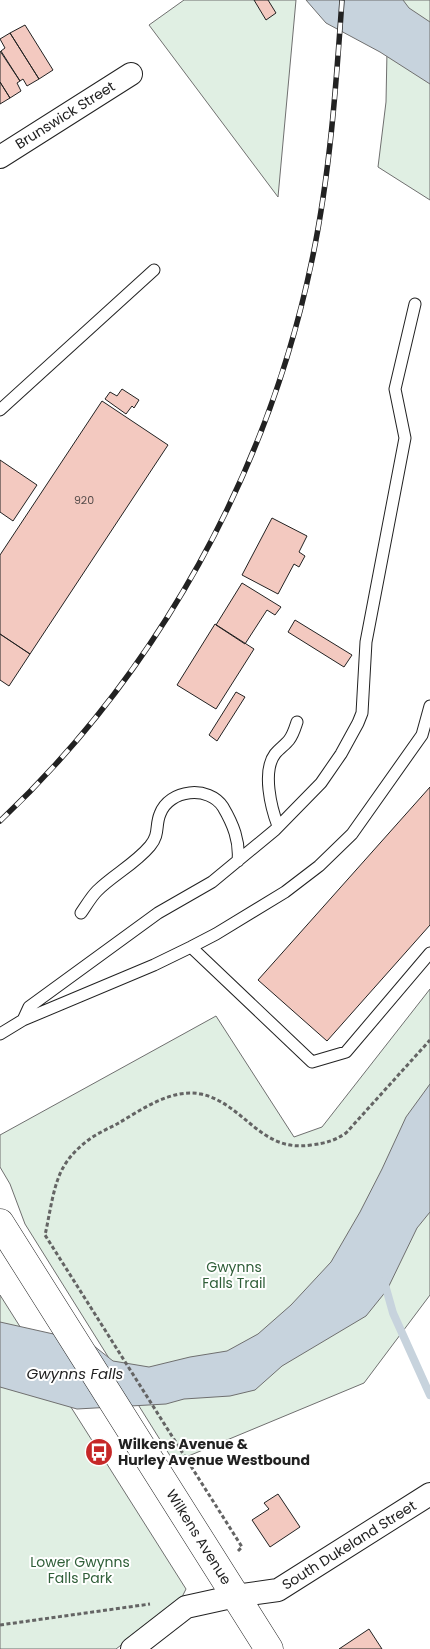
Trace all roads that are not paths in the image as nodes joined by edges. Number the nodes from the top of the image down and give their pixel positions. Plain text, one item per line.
1 (131, 74) dead end
2 (0, 157) edge
3 (154, 270) dead end
4 (415, 304) dead end
5 (0, 410) edge
6 (430, 706) edge
7 (297, 722) dead end
8 (278, 826) junction
9 (238, 861) junction
10 (81, 913) dead end
11 (191, 947) junction
12 (430, 954) edge
13 (23, 1020) junction
14 (0, 1034) edge
15 (0, 1223) edge
16 (430, 1494) edge
17 (236, 1596) junction
18 (132, 1649) edge
19 (269, 1649) edge

1 - 2 street, Brunswick Street
3 - 5 lane
4 - 8 lane
6 - 11 lane
7 - 8 lane
8 - 9 lane
9 - 10 lane
9 - 13 lane
11 - 12 lane
11 - 13 lane
13 - 14 lane
15 - 17 main road, Wilkens Avenue
16 - 17 street, South Dukeland Street
17 - 18 street, South Dukeland Street
17 - 19 main road, Wilkens Avenue

